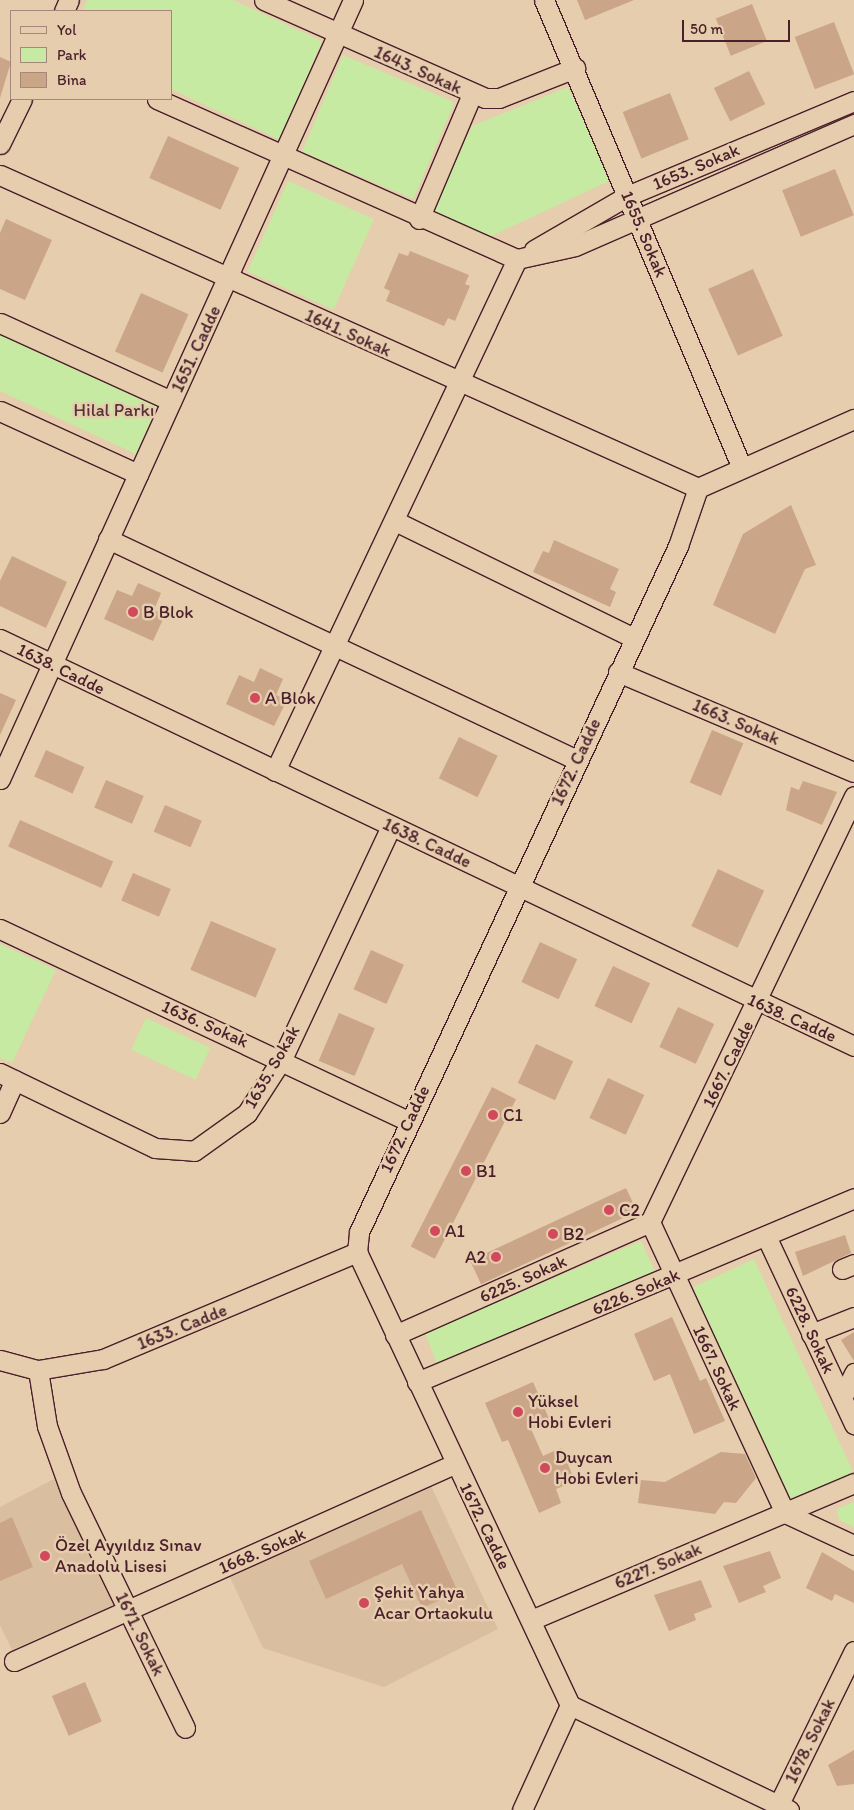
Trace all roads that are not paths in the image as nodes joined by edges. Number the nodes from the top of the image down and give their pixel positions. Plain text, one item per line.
1 (264, 0) edge
2 (352, 0) edge
3 (544, 0) edge
4 (337, 34) junction
5 (575, 68) junction
6 (472, 94) junction
7 (22, 100) edge
8 (159, 100) edge
9 (854, 101) edge
10 (854, 124) edge
11 (0, 144) edge
12 (283, 157) junction
13 (0, 175) edge
14 (627, 196) junction
15 (638, 218) junction
16 (420, 219) junction
17 (517, 259) junction
18 (227, 280) junction
19 (0, 323) edge
20 (460, 382) junction
21 (171, 401) junction
22 (0, 411) edge
23 (854, 418) edge
24 (742, 468) junction
25 (138, 474) junction
26 (698, 488) junction
27 (395, 521) junction
28 (108, 539) junction
29 (634, 638) junction
30 (0, 640) edge
31 (336, 646) junction
32 (52, 664) junction
33 (618, 672) junction
34 (577, 760) junction
35 (275, 771) junction
36 (854, 772) edge
37 (0, 779) edge
38 (854, 796) edge
39 (391, 826) junction
40 (519, 886) junction
41 (0, 929) edge
42 (758, 1003) junction
43 (854, 1046) edge
44 (282, 1059) junction
45 (7, 1076) edge
46 (0, 1113) edge
47 (408, 1121) junction
48 (854, 1198) edge
49 (650, 1222) junction
50 (766, 1236) junction
51 (357, 1252) junction
52 (675, 1276) junction
53 (854, 1316) edge
54 (811, 1334) junction
55 (395, 1335) junction
56 (0, 1360) edge
57 (38, 1370) junction
58 (854, 1373) edge
59 (417, 1382) junction
60 (850, 1412) edge
61 (454, 1464) junction
62 (854, 1483) edge
63 (785, 1513) junction
64 (854, 1544) edge
65 (127, 1607) junction
66 (531, 1620) junction
67 (854, 1651) edge
68 (14, 1661) dead end
69 (570, 1705) junction
70 (185, 1728) dead end
71 (781, 1808) edge
72 (522, 1810) edge

1 - 4 street, 1643. Sokak
2 - 4 street, 1651. Cadde
3 - 5 street, 1655. Sokak
4 - 6 street, 1643. Sokak
4 - 12 street, 1651. Cadde
5 - 6 street, 1643. Sokak
5 - 14 street, 1655. Sokak
6 - 16 street
7 - 11 street
8 - 12 street
9 - 14 street, 1653. Sokak
10 - 15 street
12 - 16 street
12 - 18 street, 1651. Cadde
13 - 18 street, 1641. Sokak
14 - 15 street, 1655. Sokak
14 - 17 street, 1653. Sokak
15 - 17 street
15 - 24 street, 1655. Sokak
16 - 17 street
17 - 20 street
18 - 20 street, 1641. Sokak
18 - 21 street, 1651. Cadde
19 - 21 street
20 - 26 street, 1641. Sokak
20 - 27 street
21 - 25 street, 1651. Cadde
22 - 25 street
23 - 24 street
24 - 26 street
25 - 28 street, 1651. Cadde
26 - 29 street, 1672. Cadde
27 - 29 street
27 - 31 street
28 - 31 street
28 - 32 street, 1651. Cadde
29 - 33 street, 1672. Cadde
30 - 32 street, 1638. Cadde
31 - 34 street
31 - 35 street
32 - 35 street, 1638. Cadde
32 - 37 street, 1651. Cadde
33 - 34 street, 1672. Cadde
33 - 36 street, 1663. Sokak
34 - 40 street, 1672. Cadde
35 - 39 street, 1638. Cadde
38 - 42 street, 1667. Cadde
39 - 40 street, 1638. Cadde
39 - 44 street, 1635. Sokak
40 - 42 street, 1638. Cadde
40 - 47 street, 1672. Cadde
41 - 44 street, 1636. Sokak
42 - 43 street, 1638. Cadde
42 - 49 street, 1667. Cadde
44 - 45 street, 1635. Sokak
44 - 47 street, 1636. Sokak
45 - 46 street
47 - 51 street, 1672. Cadde
48 - 50 street, 6226. Sokak
49 - 52 street, 1667. Sokak
49 - 55 street, 6225. Sokak
50 - 52 street, 6226. Sokak
50 - 54 street, 6228. Sokak
51 - 55 street, 1672. Cadde
51 - 57 street, 1633. Cadde
52 - 59 street, 6226. Sokak
52 - 63 street, 1667. Sokak
53 - 54 street
54 - 60 street, 6228. Sokak
55 - 59 street, 1672. Cadde
56 - 57 street, 1633. Cadde
57 - 65 street, 1671. Sokak
58 - 60 street
59 - 61 street, 1672. Cadde
61 - 65 street, 1668. Sokak
61 - 66 street, 1672. Cadde
62 - 63 street, 6227. Sokak
63 - 64 street
63 - 66 street, 6227. Sokak
65 - 68 street, 1668. Sokak
65 - 70 street, 1671. Sokak
66 - 69 street, 1672. Cadde
67 - 71 street, 1678. Sokak
69 - 71 street
69 - 72 street

